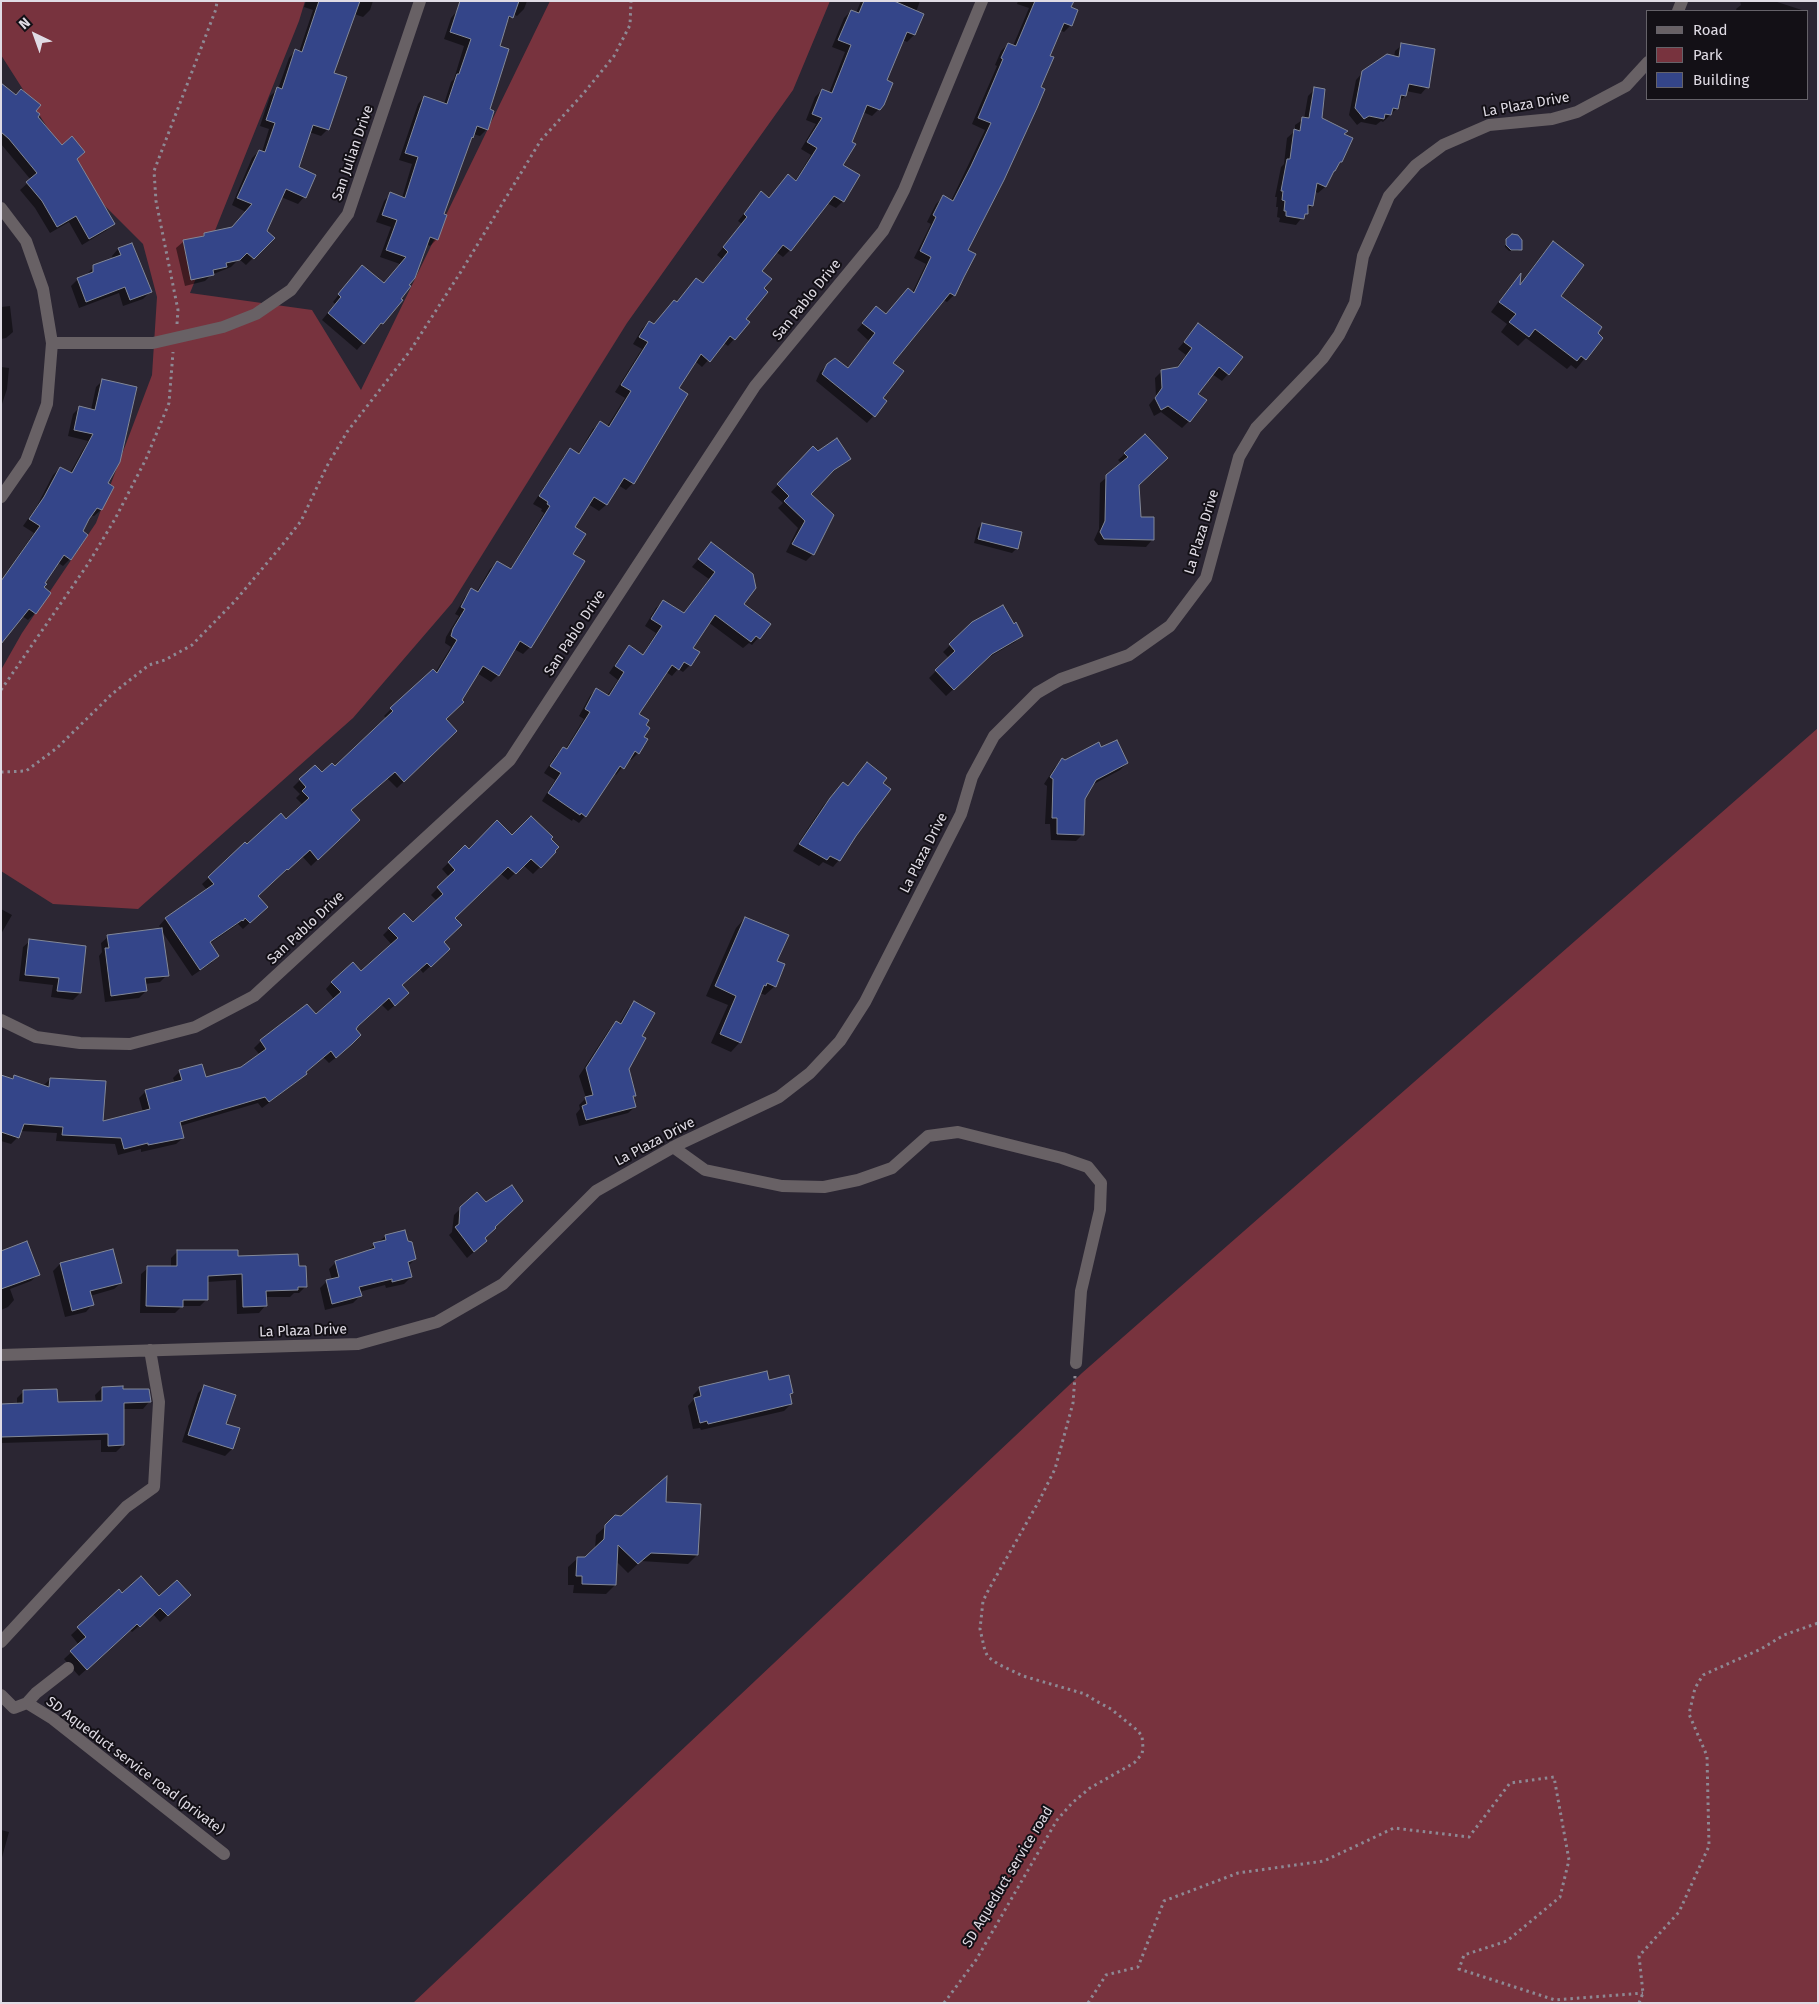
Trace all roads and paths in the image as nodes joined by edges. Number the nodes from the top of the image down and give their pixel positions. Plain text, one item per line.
1 (420, 1) edge
2 (631, 1) edge
3 (982, 1) edge
4 (1646, 64) edge
5 (1, 208) edge
6 (52, 343) junction
7 (1, 498) edge
8 (1, 772) edge
9 (1, 1020) edge
10 (673, 1147) junction
11 (150, 1350) junction
12 (1, 1354) edge
13 (1076, 1363) joint
14 (1818, 1623) edge
15 (1, 1642) edge
16 (68, 1668) dead end
17 (1, 1695) edge
18 (27, 1703) junction
19 (224, 1854) dead end
20 (1642, 1993) junction
21 (944, 2003) edge
22 (1088, 2003) edge
23 (1638, 2003) edge

1 - 6 street, San Julian Drive
2 - 8 path
3 - 9 street, San Pablo Drive
4 - 10 street, La Plaza Drive
5 - 6 street
6 - 7 street
10 - 11 street, La Plaza Drive
10 - 13 street
11 - 12 street, La Plaza Drive
11 - 15 street
13 - 21 path, SD Aqueduct service road
14 - 20 path
16 - 18 street
17 - 18 street
18 - 19 street, SD Aqueduct service road (private)
20 - 22 path
20 - 23 path

